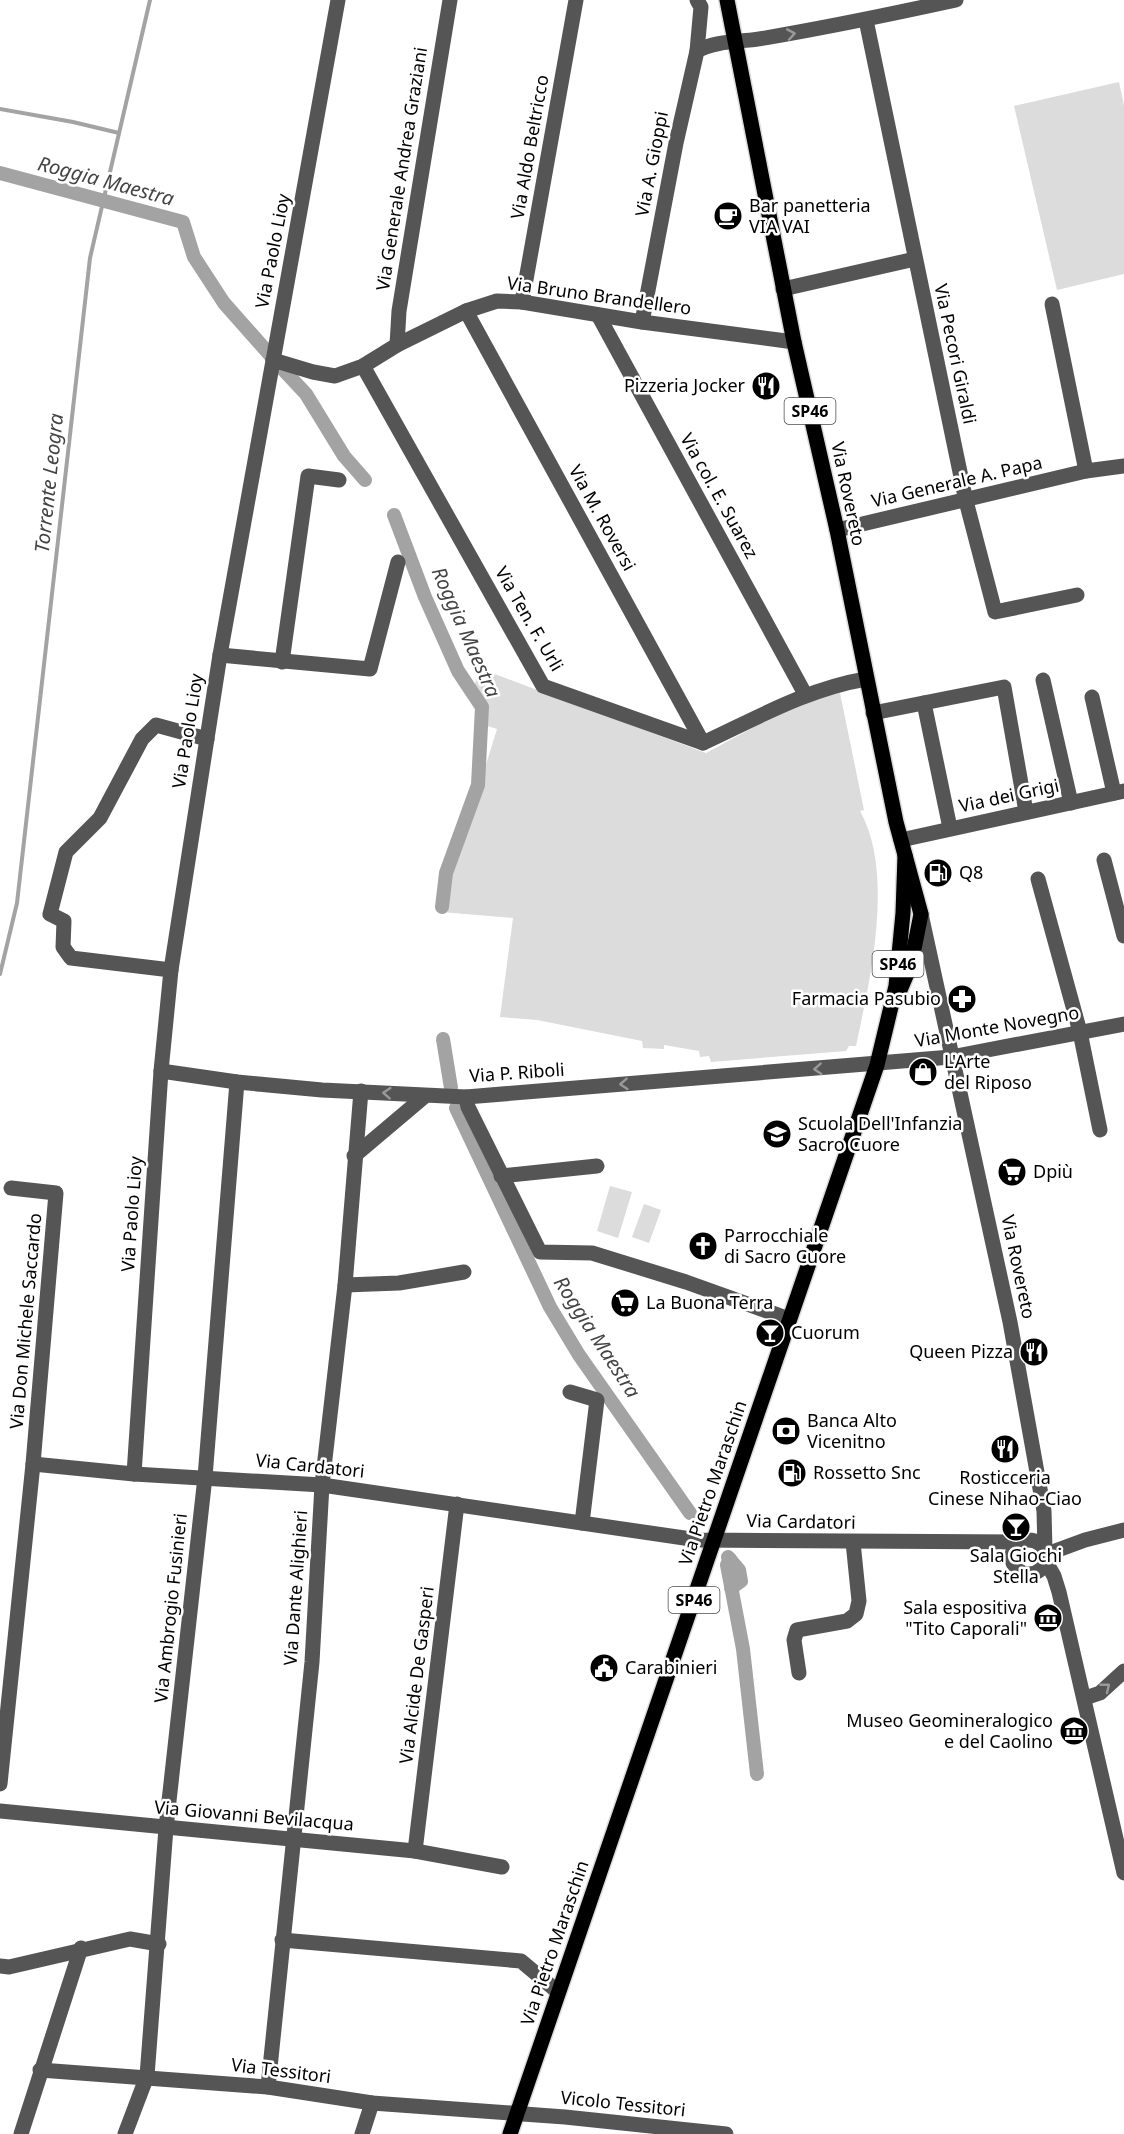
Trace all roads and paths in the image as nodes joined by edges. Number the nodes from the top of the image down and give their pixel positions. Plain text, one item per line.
1 (338, 0) edge
2 (450, 0) edge
3 (576, 0) edge
4 (697, 0) edge
5 (727, 0) edge
6 (956, 0) edge
7 (866, 20) junction
8 (734, 43) junction
9 (698, 51) junction
10 (915, 259) junction
11 (783, 289) junction
12 (522, 302) junction
13 (1052, 304) dead end
14 (466, 311) junction
15 (598, 315) junction
16 (642, 322) junction
17 (794, 342) junction
18 (397, 345) junction
19 (273, 360) junction
20 (363, 366) junction
21 (1124, 466) edge
22 (1086, 471) junction
23 (339, 480) dead end
24 (966, 501) junction
25 (837, 530) junction
26 (398, 562) dead end
27 (1077, 595) dead end
28 (220, 655) junction
29 (282, 662) junction
30 (866, 679) junction
31 (1043, 680) dead end
32 (805, 694) junction
33 (1092, 697) dead end
34 (924, 703) junction
35 (873, 713) junction
36 (207, 739) junction
37 (704, 743) junction
38 (1119, 792) edge
39 (1071, 803) junction
40 (1026, 812) junction
41 (950, 828) junction
42 (901, 840) junction
43 (905, 855) junction
44 (1104, 860) dead end
45 (1038, 879) dead end
46 (919, 908) junction
47 (903, 913) junction
48 (1124, 936) edge
49 (916, 946) junction
50 (924, 967) junction
51 (171, 970) junction
52 (890, 1014) junction
53 (1124, 1024) edge
54 (1080, 1032) junction
55 (951, 1057) junction
56 (877, 1065) junction
57 (161, 1071) junction
58 (237, 1082) junction
59 (361, 1091) junction
60 (425, 1095) junction
61 (466, 1096) junction
62 (1100, 1130) dead end
63 (354, 1156) junction
64 (597, 1166) dead end
65 (501, 1176) junction
66 (11, 1188) dead end
67 (464, 1272) dead end
68 (345, 1286) junction
69 (789, 1319) junction
70 (570, 1392) dead end
71 (33, 1464) junction
72 (134, 1474) junction
73 (205, 1477) junction
74 (322, 1485) junction
75 (1042, 1498) junction
76 (457, 1504) junction
77 (582, 1523) junction
78 (1124, 1530) edge
79 (714, 1540) junction
80 (1023, 1541) junction
81 (853, 1542) junction
82 (985, 1543) junction
83 (1043, 1560) junction
84 (1012, 1561) junction
85 (1124, 1671) edge
86 (799, 1672) dead end
87 (1085, 1698) junction
88 (0, 1784) edge
89 (0, 1811) edge
90 (166, 1827) junction
91 (292, 1839) junction
92 (415, 1851) junction
93 (502, 1867) dead end
94 (1124, 1873) edge
95 (282, 1940) junction
96 (159, 1944) junction
97 (81, 1948) junction
98 (0, 1966) edge
99 (558, 1992) junction
100 (40, 2070) junction
101 (147, 2076) junction
102 (268, 2087) junction
103 (372, 2103) junction
104 (517, 2114) junction
105 (21, 2134) edge
106 (126, 2134) edge
107 (362, 2134) edge
108 (510, 2134) edge
109 (726, 2134) edge

1 - 19 street, Via Paolo Lioy
2 - 18 street, Via Generale Andrea Graziani
3 - 12 street, Via Aldo Beltricco
4 - 9 street, Via A. Gioppi
5 - 8 main road, Via Rovereto / SP46
6 - 7 street
8 -> 7 street
7 - 10 street, Via Pecori Giraldi
8 - 9 street
8 - 11 main road, Via Rovereto / SP46
9 - 16 street, Via A. Gioppi
10 - 11 street
10 - 24 street, Via Pecori Giraldi
11 - 17 main road, Via Rovereto / SP46
12 - 14 street, Via Bruno Brandellero
12 - 15 street, Via Bruno Brandellero
13 - 22 street
14 - 18 street, Via Bruno Brandellero
14 - 37 street, Via M. Roversi
15 - 16 street, Via Bruno Brandellero
15 - 32 street, Via col. E. Suarez
16 - 17 street, Via Bruno Brandellero
17 - 25 main road, Via Rovereto / SP46
18 - 20 street, Via Bruno Brandellero
19 - 20 street, Via Bruno Brandellero
19 - 28 street, Via Paolo Lioy
20 - 37 street, Via Ten. F. Urli
21 - 22 street, Via Generale A. Papa
22 - 24 street, Via Generale A. Papa
23 - 29 street
24 - 25 street, Via Generale A. Papa
24 - 27 street, Via Pecori Giraldi
25 - 30 main road, Via Rovereto / SP46
26 - 29 street
28 - 29 street
28 - 36 street, Via Paolo Lioy
30 - 32 street
30 - 35 main road, Via Rovereto / SP46
31 - 39 street
32 - 37 street
33 - 38 street
34 - 35 street
34 - 40 street
34 - 41 street
35 - 42 main road, Via Rovereto / SP46
36 - 51 street, Via Paolo Lioy
36 - 51 street
38 - 39 street, Via dei Grigi
39 - 40 street, Via dei Grigi
40 - 41 street, Via dei Grigi
41 - 42 street, Via dei Grigi
42 - 43 main road, Via Rovereto / SP46
43 - 46 main road, Via Rovereto / SP46
43 - 47 main road, Via Rovereto / SP46
44 - 48 street
45 - 54 street
46 - 49 main road, Via Pietro Maraschin / SP46
46 - 50 street, Via Rovereto
47 - 49 street, Via Rovereto
47 - 52 main road, Via Pietro Maraschin / SP46
49 - 50 main road, Via Pietro Maraschin
50 - 52 main road, Via Pietro Maraschin / SP46
50 - 55 street, Via Rovereto
51 - 57 street, Via Paolo Lioy
52 - 56 main road, Via Pietro Maraschin / SP46
53 - 54 street, Via Monte Novegno
54 - 55 street, Via Monte Novegno
54 - 62 street
55 - 56 street, Via Monte Novegno
55 - 75 street, Via Rovereto
56 -> 61 street, Via P. Riboli
56 - 69 main road, Via Pietro Maraschin / SP46
57 - 58 street, Via P. Riboli
57 - 72 street, Via Paolo Lioy
58 - 59 street, Via P. Riboli
58 - 73 street, Via Ambrogio Fusinieri
60 -> 59 street, Via P. Riboli
59 - 63 street, Via Dante Alighieri
60 - 61 street, Via P. Riboli
60 - 63 street
61 - 65 street
63 - 68 street, Via Dante Alighieri
64 - 65 street
65 - 69 street
66 - 71 street, Via Don Michele Saccardo
67 - 68 street
68 - 74 street, Via Dante Alighieri
69 - 79 main road, Via Pietro Maraschin / SP46
70 - 77 street
71 - 72 street, Via Cardatori
71 - 88 street, Via Don Michele Saccardo
72 - 73 street, Via Cardatori
73 - 74 street, Via Cardatori
73 - 90 street, Via Ambrogio Fusinieri
74 - 76 street, Via Cardatori
74 - 91 street, Via Dante Alighieri
75 - 80 street
75 - 83 street, Via Rovereto
76 - 77 street, Via Cardatori
76 - 92 street, Via Alcide De Gasperi
77 - 79 street, Via Cardatori
78 - 83 street
79 - 81 street, Via Cardatori
79 - 99 main road, Via Pietro Maraschin / SP46
80 - 82 street, Via Cardatori
80 - 83 street
80 - 84 street
81 - 82 street, Via Cardatori
81 - 86 street
82 - 84 street
83 - 84 street
83 - 87 street, Via Rovereto
87 -> 85 street
87 - 94 street, Via Rovereto
89 - 90 street, Via Giovanni Bevilacqua
90 - 91 street, Via Giovanni Bevilacqua
90 - 96 street, Via Ambrogio Fusinieri
91 - 92 street, Via Giovanni Bevilacqua
91 - 95 street, Via Dante Alighieri
92 - 93 street, Via Giovanni Bevilacqua
95 - 99 street
95 - 102 street, Via Dante Alighieri
96 - 97 street
96 - 101 street, Via Ambrogio Fusinieri
97 - 98 street
97 - 100 street
99 - 104 main road, Via Pietro Maraschin / SP46
100 - 101 street, Via Tessitori
100 - 105 street
101 - 102 street, Via Tessitori
101 - 106 street, Via Ambrogio Fusinieri
102 - 103 street, Via Tessitori
103 - 104 street, Via Tessitori
103 - 107 street
104 - 108 main road, Via Pietro Maraschin / SP46
104 - 109 street, Vicolo Tessitori

